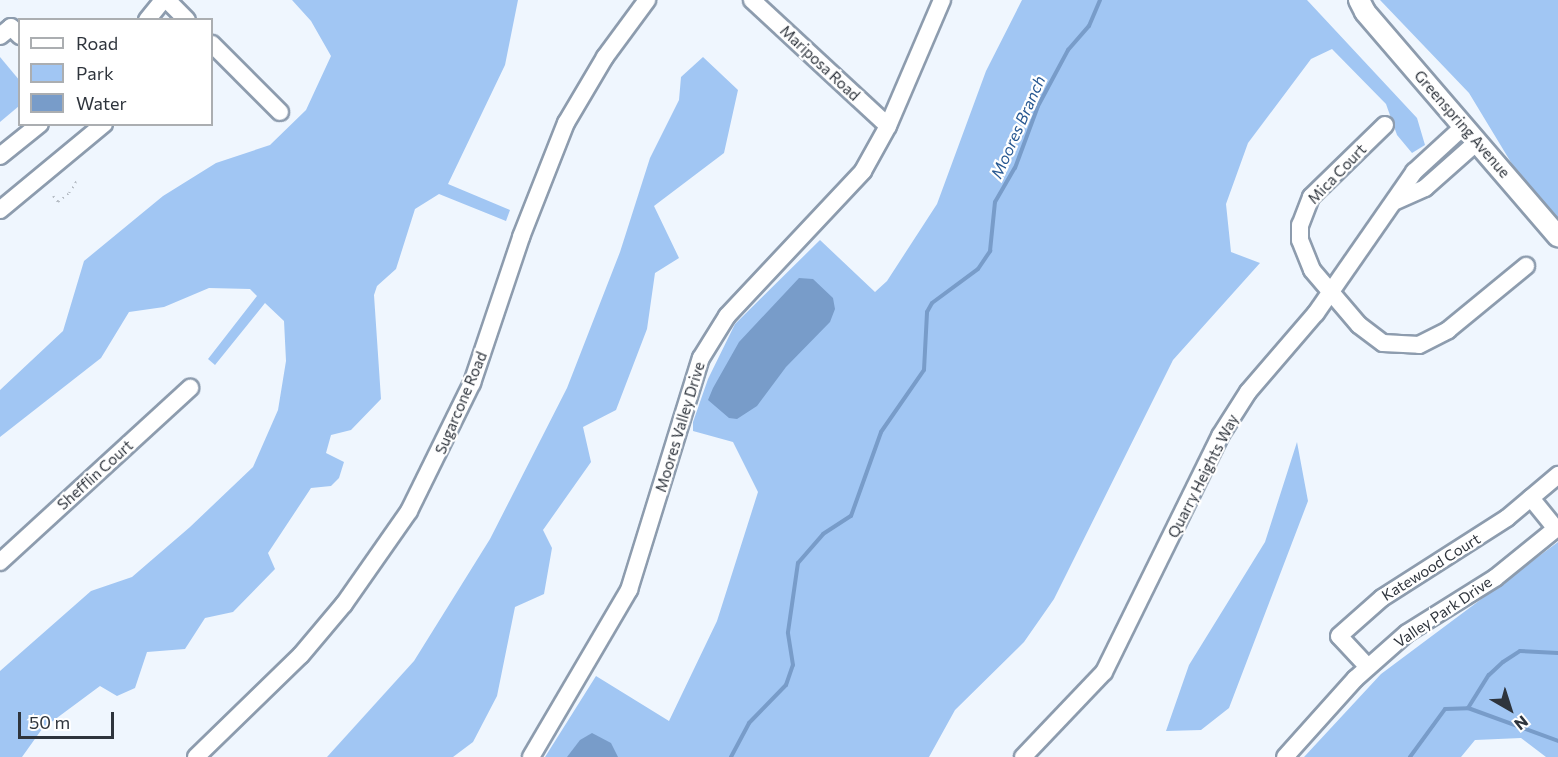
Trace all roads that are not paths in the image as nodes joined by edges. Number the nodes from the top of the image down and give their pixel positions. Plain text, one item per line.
1 (165, 0) edge
2 (647, 0) edge
3 (752, 0) edge
4 (942, 0) edge
5 (1342, 0) edge
6 (1362, 6) edge
7 (149, 18) edge
8 (185, 18) edge
9 (18, 34) edge
10 (0, 36) edge
11 (213, 45) edge
12 (280, 112) dead end
13 (1385, 125) dead end
14 (38, 126) edge
15 (102, 126) edge
16 (888, 126) junction
17 (1464, 126) junction
18 (1477, 142) junction
19 (0, 156) edge
20 (1396, 201) junction
21 (0, 210) edge
22 (1558, 236) edge
23 (1526, 266) dead end
24 (1330, 291) junction
25 (190, 388) dead end
26 (1558, 475) edge
27 (1531, 498) junction
28 (1557, 527) edge
29 (0, 562) edge
30 (1368, 667) junction
31 (196, 757) edge
32 (531, 757) edge
33 (1023, 757) edge
34 (1285, 757) edge

1 - 7 street
1 - 8 street
2 - 31 street, Sugarcone Road
3 - 16 street, Mariposa Road
4 - 16 street, Moores Valley Drive
5 - 6 main road, Greenspring Avenue
6 - 17 main road, Greenspring Avenue
9 - 10 street
11 - 12 street
13 - 24 street, Mica Court
14 - 19 street
15 - 21 street
16 - 32 street, Moores Valley Drive
17 - 18 main road, Greenspring Avenue
17 - 20 street, Quarry Heights Way
18 - 20 street, Quarry Heights Way
18 - 22 main road, Greenspring Avenue
20 - 24 street, Quarry Heights Way
23 - 24 street, Mica Court
24 - 33 street, Quarry Heights Way
25 - 29 street, Shefflin Court
26 - 27 street, Katewood Court
27 - 28 street
27 - 30 street, Katewood Court
28 - 30 street, Valley Park Drive
30 - 34 street, Valley Park Drive

